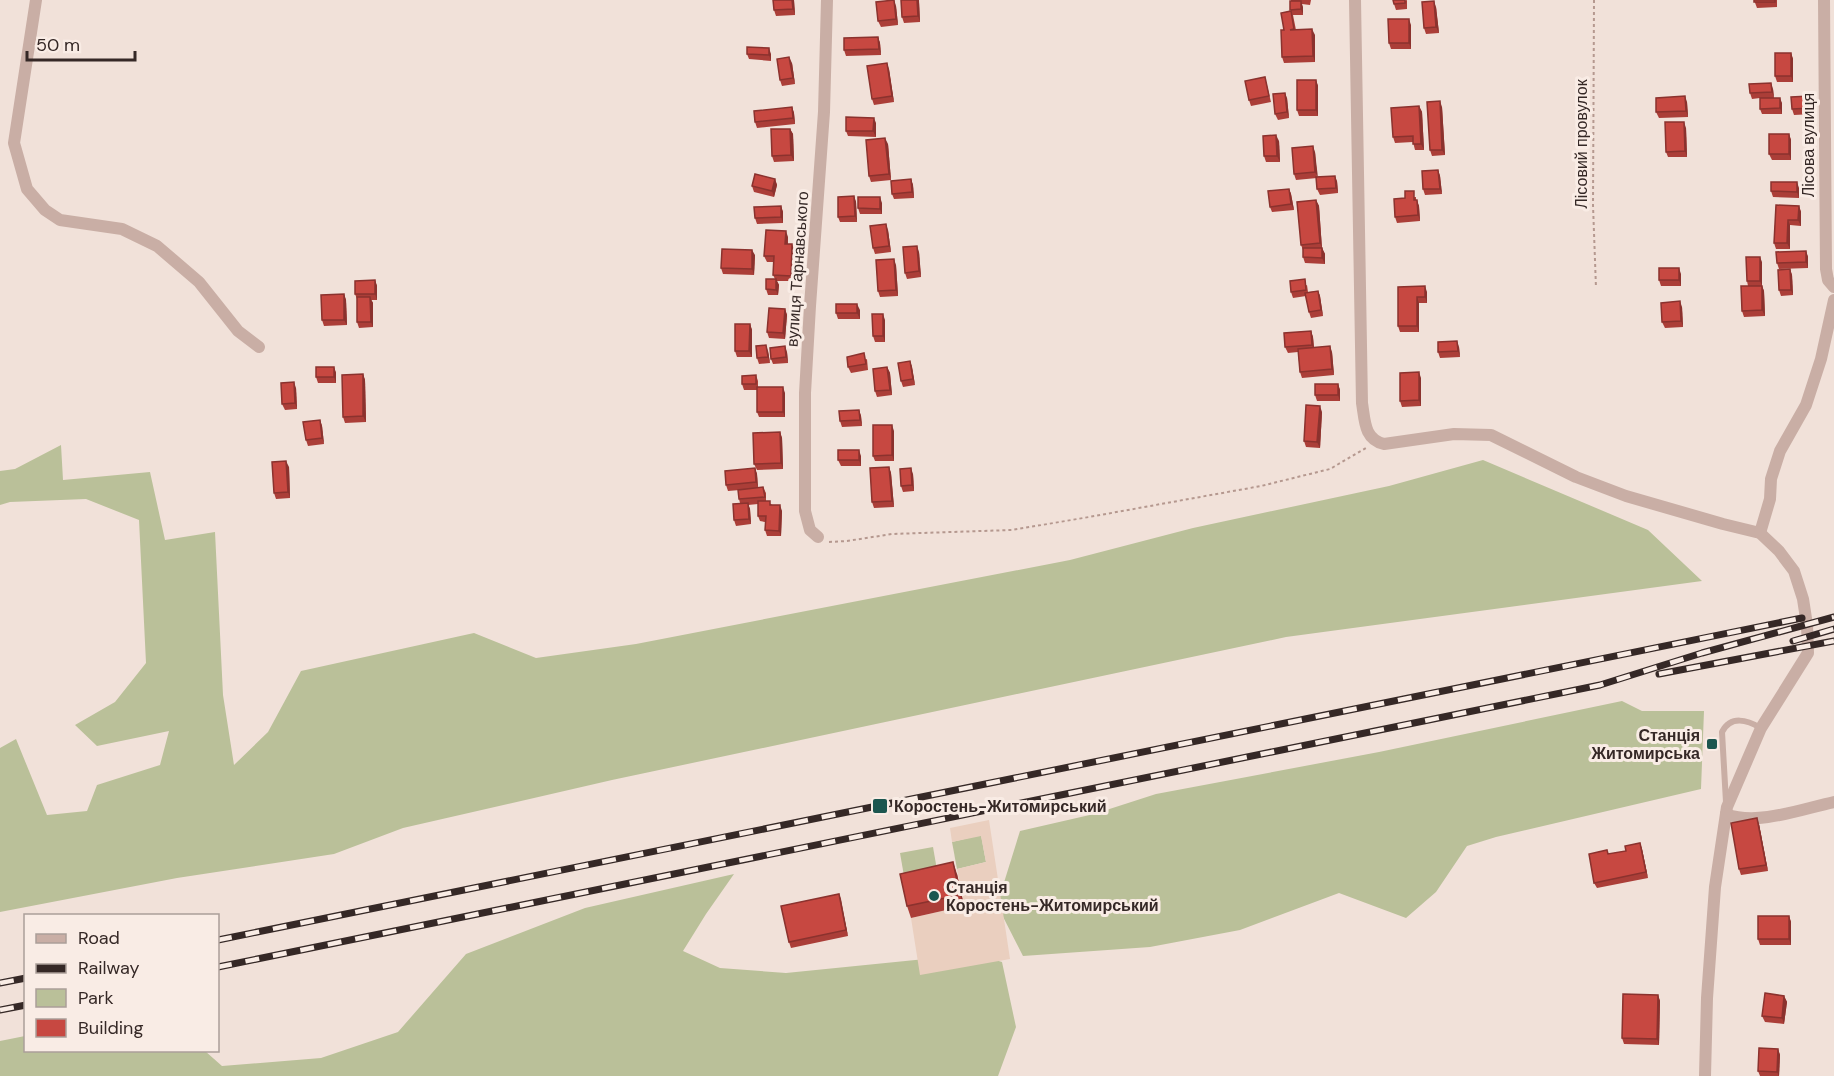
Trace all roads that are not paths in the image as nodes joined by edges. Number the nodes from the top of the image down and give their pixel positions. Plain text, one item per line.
1 (36, 0) edge
2 (827, 0) edge
3 (1355, 0) edge
4 (1824, 0) edge
5 (1834, 286) edge
6 (1834, 300) edge
7 (259, 347) dead end
8 (1760, 533) junction
9 (818, 537) road end
10 (1761, 728) junction
11 (1834, 802) edge
12 (1726, 811) junction
13 (1705, 1076) edge

1 - 7 street
2 - 9 street, вулиця Тарнавського
3 - 8 street
4 - 5 street, Лісова вулиця
6 - 8 street
8 - 10 street
10 - 12 street
10 - 12 lane
11 - 12 street
12 - 13 street

